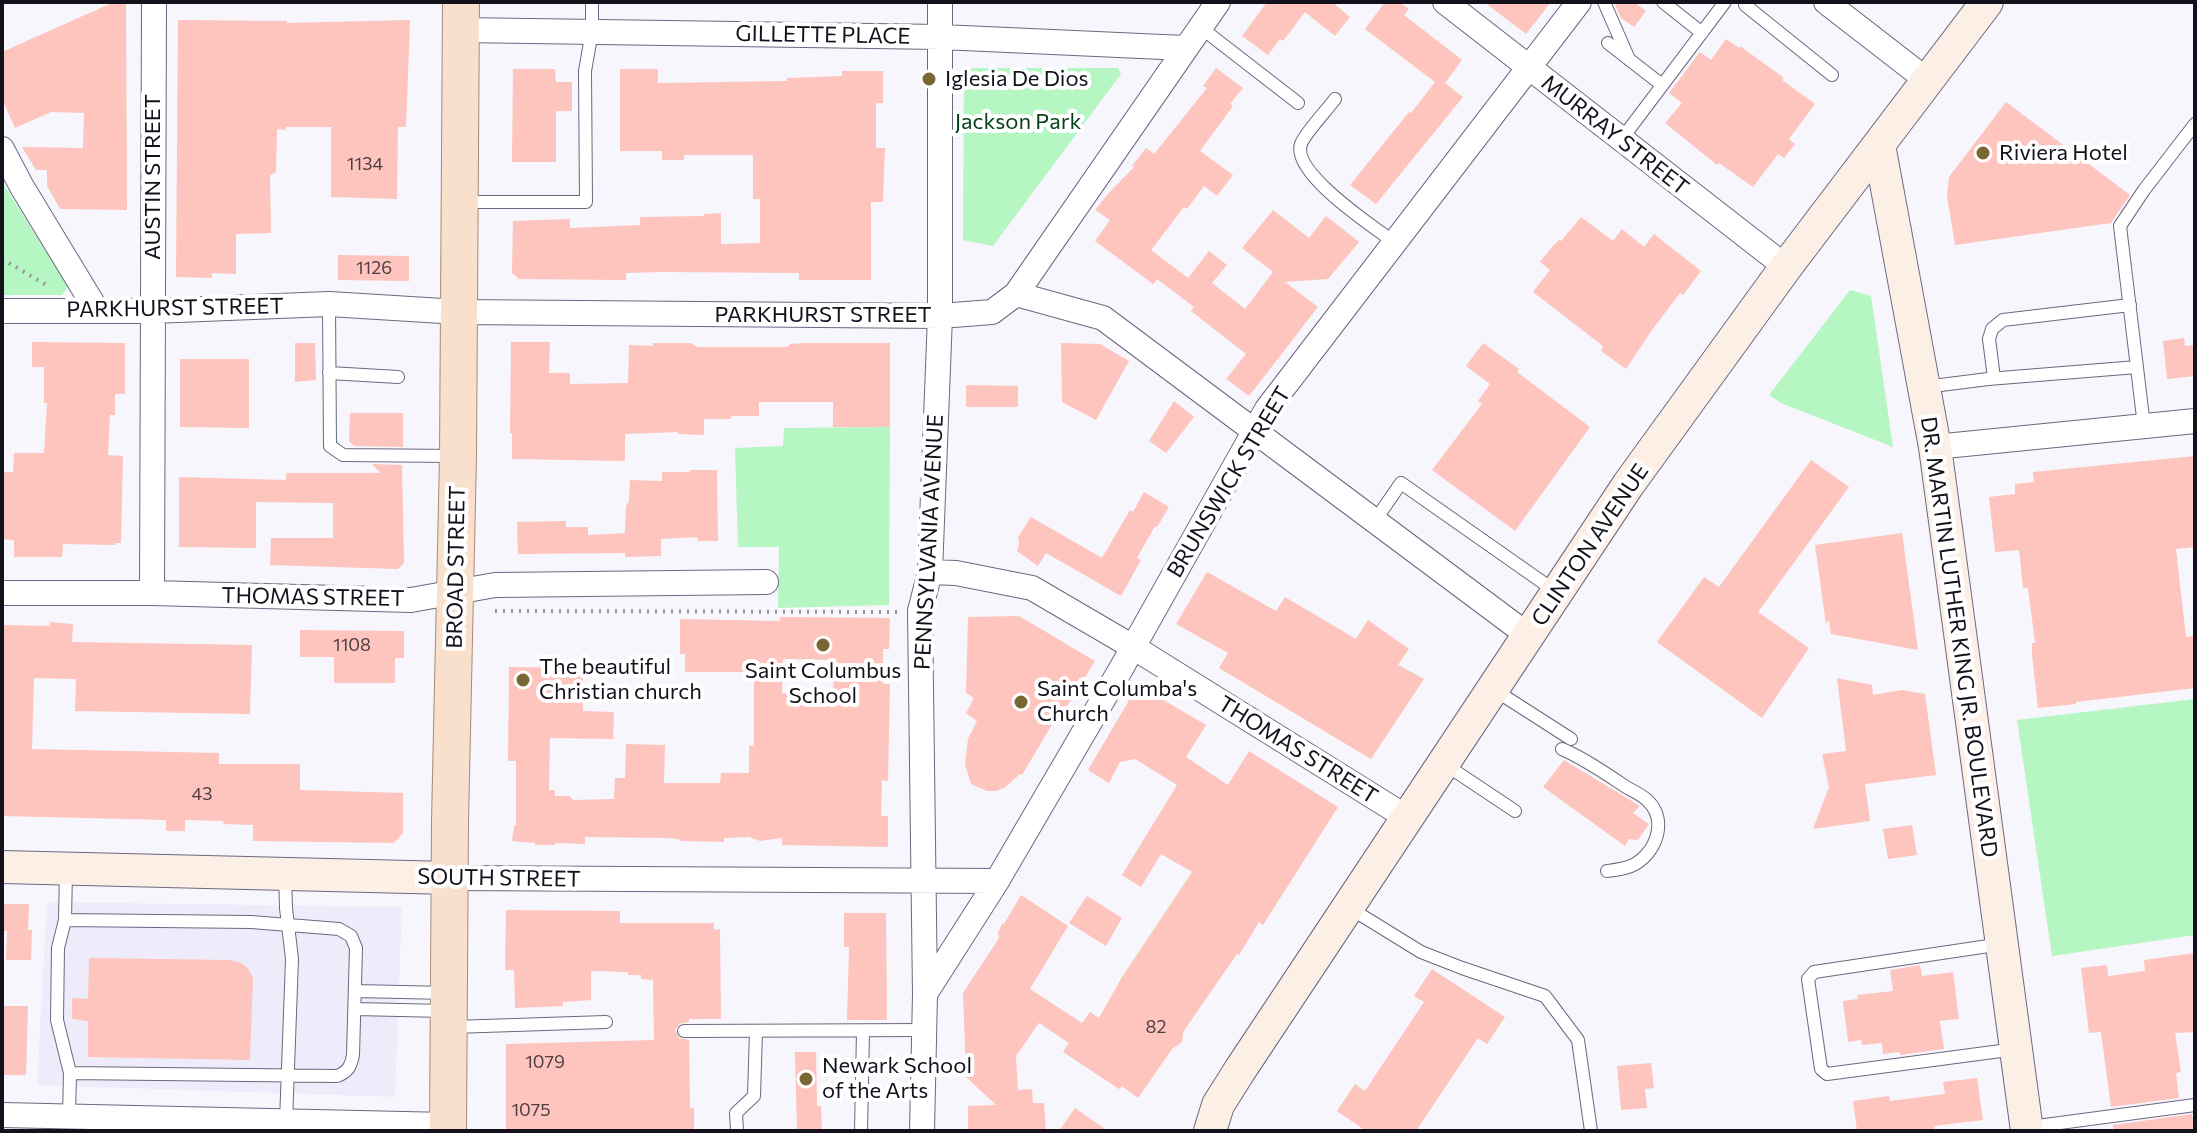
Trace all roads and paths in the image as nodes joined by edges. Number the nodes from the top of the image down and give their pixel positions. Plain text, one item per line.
1 (154, 2) edge
2 (592, 2) edge
3 (940, 2) edge
4 (1218, 2) edge
5 (1445, 2) edge
6 (1579, 2) edge
7 (1604, 2) edge
8 (1663, 2) edge
9 (1725, 2) edge
10 (1826, 2) edge
11 (1987, 2) edge
12 (1745, 3) edge
13 (461, 16) edge
14 (1200, 27) junction
15 (592, 31) junction
16 (1702, 33) junction
17 (941, 37) junction
18 (1608, 43) dead end
19 (1185, 48) junction
20 (1630, 59) junction
21 (1529, 66) junction
22 (1832, 75) dead end
23 (1928, 81) junction
24 (1662, 85) junction
25 (1335, 99) dead end
26 (1298, 103) dead end
27 (2195, 124) edge
28 (1621, 141) junction
29 (1879, 145) junction
30 (2, 149) edge
31 (460, 202) junction
32 (1394, 242) junction
33 (2, 259) edge
34 (1786, 267) junction
35 (46, 290) dead end
36 (1016, 294) junction
37 (329, 304) junction
38 (2130, 305) junction
39 (96, 309) junction
40 (2, 311) edge
41 (152, 311) junction
42 (459, 312) junction
43 (940, 316) junction
44 (2137, 367) junction
45 (329, 373) junction
46 (398, 377) dead end
47 (1994, 378) junction
48 (1923, 387) junction
49 (2195, 421) edge
50 (2144, 426) junction
51 (1254, 432) junction
52 (1935, 447) junction
53 (458, 456) junction
54 (1374, 522) junction
55 (930, 572) junction
56 (766, 582) dead end
57 (456, 591) junction
58 (1557, 592) junction
59 (2, 593) edge
60 (152, 593) junction
61 (495, 611) dead end
62 (895, 612) dead end
63 (1529, 636) junction
64 (1133, 647) junction
65 (1493, 689) junction
66 (1444, 763) junction
67 (1515, 811) dead end
68 (1406, 817) junction
69 (2, 867) edge
70 (66, 868) junction
71 (1607, 871) dead end
72 (285, 873) junction
73 (451, 878) junction
74 (924, 881) junction
75 (997, 881) junction
76 (1348, 907) junction
77 (65, 920) junction
78 (288, 925) junction
79 (2002, 944) junction
80 (355, 991) junction
81 (925, 994) junction
82 (355, 1009) junction
83 (450, 1010) junction
84 (606, 1022) dead end
85 (924, 1030) junction
86 (684, 1031) dead end
87 (756, 1031) junction
88 (863, 1031) junction
89 (2016, 1049) junction
90 (70, 1073) junction
91 (286, 1075) junction
92 (2195, 1105) edge
93 (2, 1115) edge
94 (69, 1117) junction
95 (286, 1122) junction
96 (1216, 1122) edge
97 (448, 1128) edge
98 (2027, 1129) edge
99 (737, 1131) edge
100 (861, 1131) edge
101 (922, 1131) edge
102 (1186, 1131) edge
103 (1591, 1131) edge

1 - 41 street, AUSTIN STREET
2 - 15 lane
3 - 17 street, PENNSYLVANIA AVENUE
4 - 14 street
5 - 21 street, MURRAY STREET
6 - 21 street, BRUNSWICK STREET
7 - 20 lane
8 - 16 lane
9 - 16 lane
10 - 23 street
11 - 23 main road, CLINTON AVENUE
12 - 22 lane
13 - 15 street, GILLETTE PLACE
13 - 31 main road, BROAD STREET
14 - 19 street
14 - 26 lane
15 - 17 street, GILLETTE PLACE
15 - 31 lane
16 - 24 lane
17 - 19 street, GILLETTE PLACE
17 - 43 street, PENNSYLVANIA AVENUE
18 - 20 lane
19 - 36 street
20 - 24 lane
21 - 28 street, MURRAY STREET
21 - 32 street, BRUNSWICK STREET
23 - 29 main road, CLINTON AVENUE
24 - 28 lane
25 - 32 lane
27 - 38 lane
28 - 34 street, MURRAY STREET
29 - 34 main road, CLINTON AVENUE
29 - 48 main road, DR. MARTIN LUTHER KING JR. BOULEVARD
30 - 39 street
31 - 42 main road, BROAD STREET
32 - 51 street, BRUNSWICK STREET
33 - 35 path
34 - 58 main road, CLINTON AVENUE
36 - 43 street, PARKHURST STREET
36 - 51 street
37 - 41 street, PARKHURST STREET
37 - 42 street, PARKHURST STREET
37 - 45 lane
38 - 44 lane
38 - 47 lane
39 - 40 street, PARKHURST STREET
39 - 41 street, PARKHURST STREET
41 - 60 street, AUSTIN STREET
42 - 43 street, PARKHURST STREET
42 - 53 main road, BROAD STREET
43 - 55 street, PENNSYLVANIA AVENUE
44 - 47 lane
44 - 50 lane
45 - 46 lane
45 - 53 lane
47 - 48 lane
48 - 52 main road, DR. MARTIN LUTHER KING JR. BOULEVARD
49 - 50 street
50 - 52 street
51 - 54 street
51 - 64 street, BRUNSWICK STREET
52 - 79 main road, DR. MARTIN LUTHER KING JR. BOULEVARD
53 - 57 main road, BROAD STREET
54 - 58 lane
54 - 63 street
55 - 64 street, THOMAS STREET
55 - 74 street, PENNSYLVANIA AVENUE
56 - 57 street, THOMAS STREET
57 - 60 street, THOMAS STREET
57 - 73 main road, BROAD STREET
58 - 63 main road, CLINTON AVENUE
59 - 60 street, THOMAS STREET
61 - 62 path
63 - 65 main road, CLINTON AVENUE
64 - 68 street, THOMAS STREET
64 - 75 street, BRUNSWICK STREET
65 - 66 main road, CLINTON AVENUE
65 - 71 lane
66 - 67 lane
66 - 68 main road, CLINTON AVENUE
68 - 76 main road, CLINTON AVENUE
69 - 70 main road, SOUTH STREET
70 - 72 main road, SOUTH STREET
70 - 77 lane
72 - 73 main road, SOUTH STREET
72 - 78 lane
73 - 74 street, SOUTH STREET
73 - 83 main road, BROAD STREET
74 - 75 street, SOUTH STREET
74 - 81 street, PENNSYLVANIA AVENUE
75 - 81 street, BRUNSWICK STREET
76 - 96 main road, CLINTON AVENUE
76 - 103 lane
77 - 78 lane
77 - 90 lane
78 - 80 lane
78 - 91 lane
79 - 89 main road, DR. MARTIN LUTHER KING JR. BOULEVARD
79 - 89 lane
80 - 82 lane
80 - 83 lane
81 - 85 street, PENNSYLVANIA AVENUE
82 - 83 lane
82 - 91 lane
83 - 84 lane
83 - 97 main road, BROAD STREET
85 - 88 lane
85 - 101 street, PENNSYLVANIA AVENUE
86 - 87 lane
87 - 88 lane
87 - 99 lane
88 - 100 lane
89 - 98 main road, DR. MARTIN LUTHER KING JR. BOULEVARD
90 - 91 lane
90 - 94 lane
91 - 95 lane
92 - 98 lane
93 - 94 street
94 - 95 street
95 - 97 street
96 - 102 main road, CLINTON AVENUE

